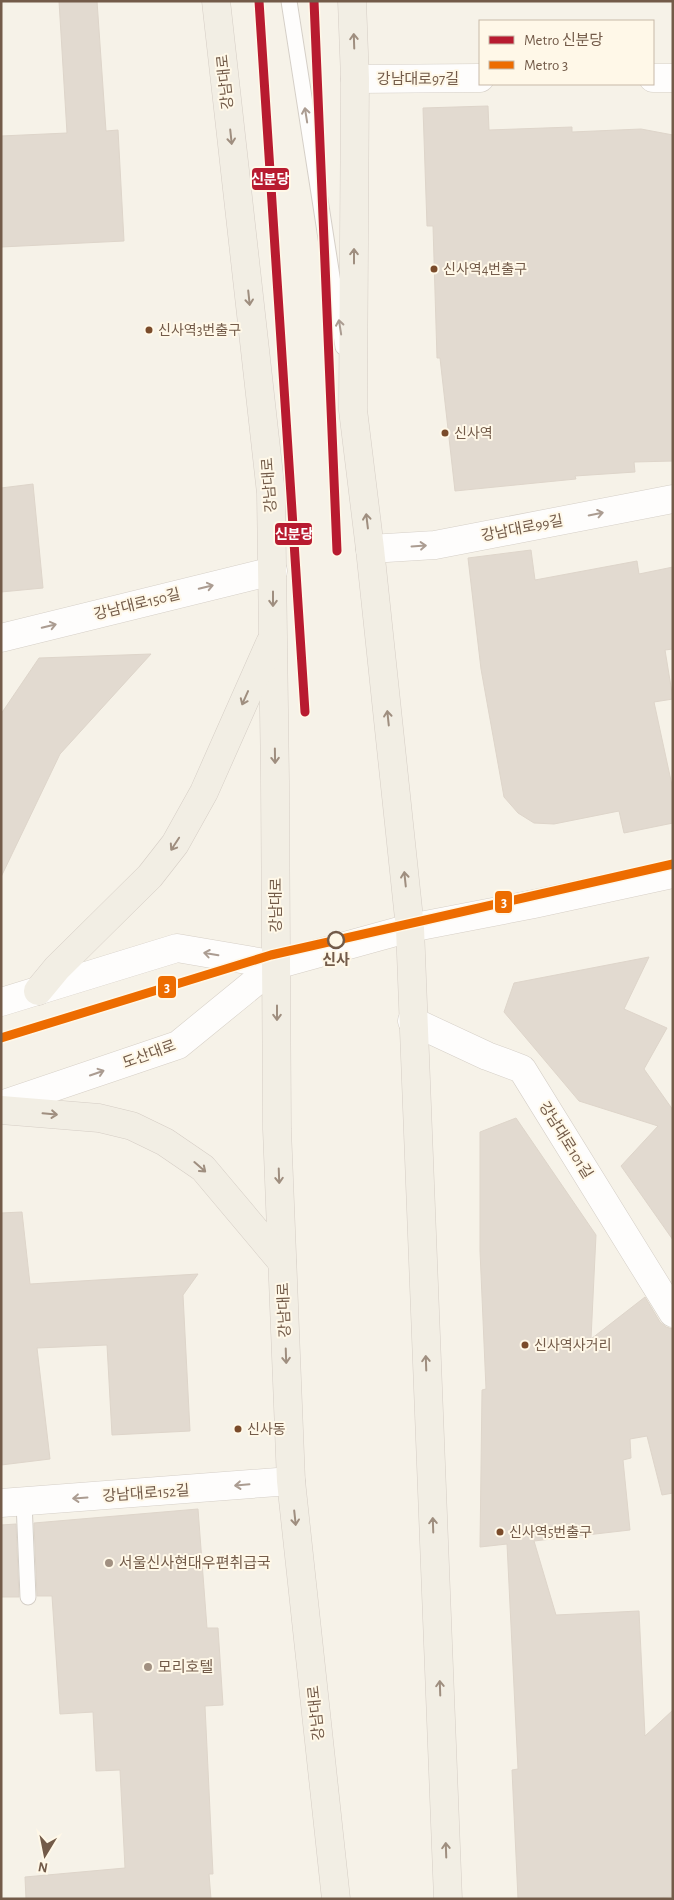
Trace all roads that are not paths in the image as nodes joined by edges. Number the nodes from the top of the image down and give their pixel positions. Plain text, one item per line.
1 (216, 1) edge
2 (289, 1) edge
3 (352, 1) edge
4 (479, 78) edge
5 (654, 78) edge
6 (673, 78) edge
7 (355, 79) junction
8 (353, 410) junction
9 (673, 499) edge
10 (370, 550) junction
11 (273, 571) junction
12 (273, 637) junction
13 (1, 638) edge
14 (673, 874) edge
15 (410, 928) junction
16 (276, 964) junction
17 (38, 991) junction
18 (1, 1002) edge
19 (412, 1020) junction
20 (1, 1106) edge
21 (1, 1110) edge
22 (282, 1262) junction
23 (673, 1312) edge
24 (291, 1481) junction
25 (12, 1503) edge
26 (28, 1596) dead end
27 (336, 1899) edge
28 (448, 1899) edge

1 -> 11 main road, 강남대로
8 -> 2 lane
7 -> 3 main road
4 - 7 street, 강남대로97길
5 - 6 street
8 -> 7 main road
10 -> 8 main road
10 -> 9 street, 강남대로99길
15 -> 10 main road
11 -> 12 main road, 강남대로
13 -> 11 street, 강남대로150길
12 -> 16 main road, 강남대로
12 -> 17 main road
14 - 15 street, 도산대로
15 - 16 street, 도산대로
15 - 19 main road
16 -> 17 street, 도산대로
20 -> 16 street, 도산대로
16 -> 22 main road, 강남대로
17 - 18 street, 도산대로
19 - 23 street, 강남대로101길
28 -> 19 main road
21 -> 22 main road
22 -> 24 main road, 강남대로
24 -> 25 street, 강남대로152길
24 -> 27 main road, 강남대로
25 - 26 lane

